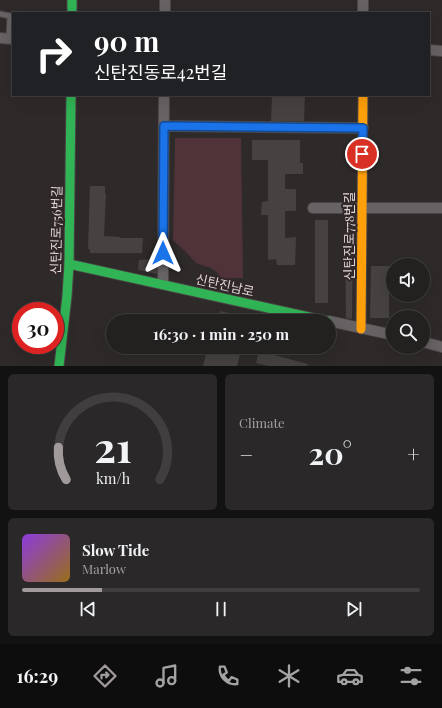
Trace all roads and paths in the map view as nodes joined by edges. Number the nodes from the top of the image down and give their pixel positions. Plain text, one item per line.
1 (72, 0) edge
2 (165, 0) edge
3 (363, 0) edge
4 (72, 12) edge
5 (165, 12) edge
6 (363, 12) edge
7 (0, 14) edge
8 (8, 38) edge
9 (430, 50) edge
10 (442, 50) edge
11 (71, 96) edge
12 (164, 96) edge
13 (363, 96) edge
14 (164, 126) junction
15 (363, 128) junction
16 (313, 208) dead end
17 (362, 208) junction
18 (442, 208) edge
19 (69, 264) junction
20 (163, 284) junction
21 (297, 314) edge
22 (336, 323) edge
23 (361, 329) junction
24 (386, 334) edge
25 (430, 344) edge
26 (442, 347) edge
27 (59, 366) edge

1 - 4 street
2 - 5 street
3 - 6 street
7 - 8 lane
9 - 10 street
11 - 19 street, 신탄진로756번길
12 - 14 street
13 - 15 street, 신탄진로778번길
14 - 15 street
14 - 20 street
15 - 17 street, 신탄진로778번길
16 - 17 street
17 - 18 street
17 - 23 street, 신탄진로778번길
19 - 20 street, 신탄진남로
19 - 27 street, 신탄진로756번길
20 - 21 street, 신탄진남로
22 - 23 street, 신탄진남로
23 - 24 street, 신탄진남로
25 - 26 street

